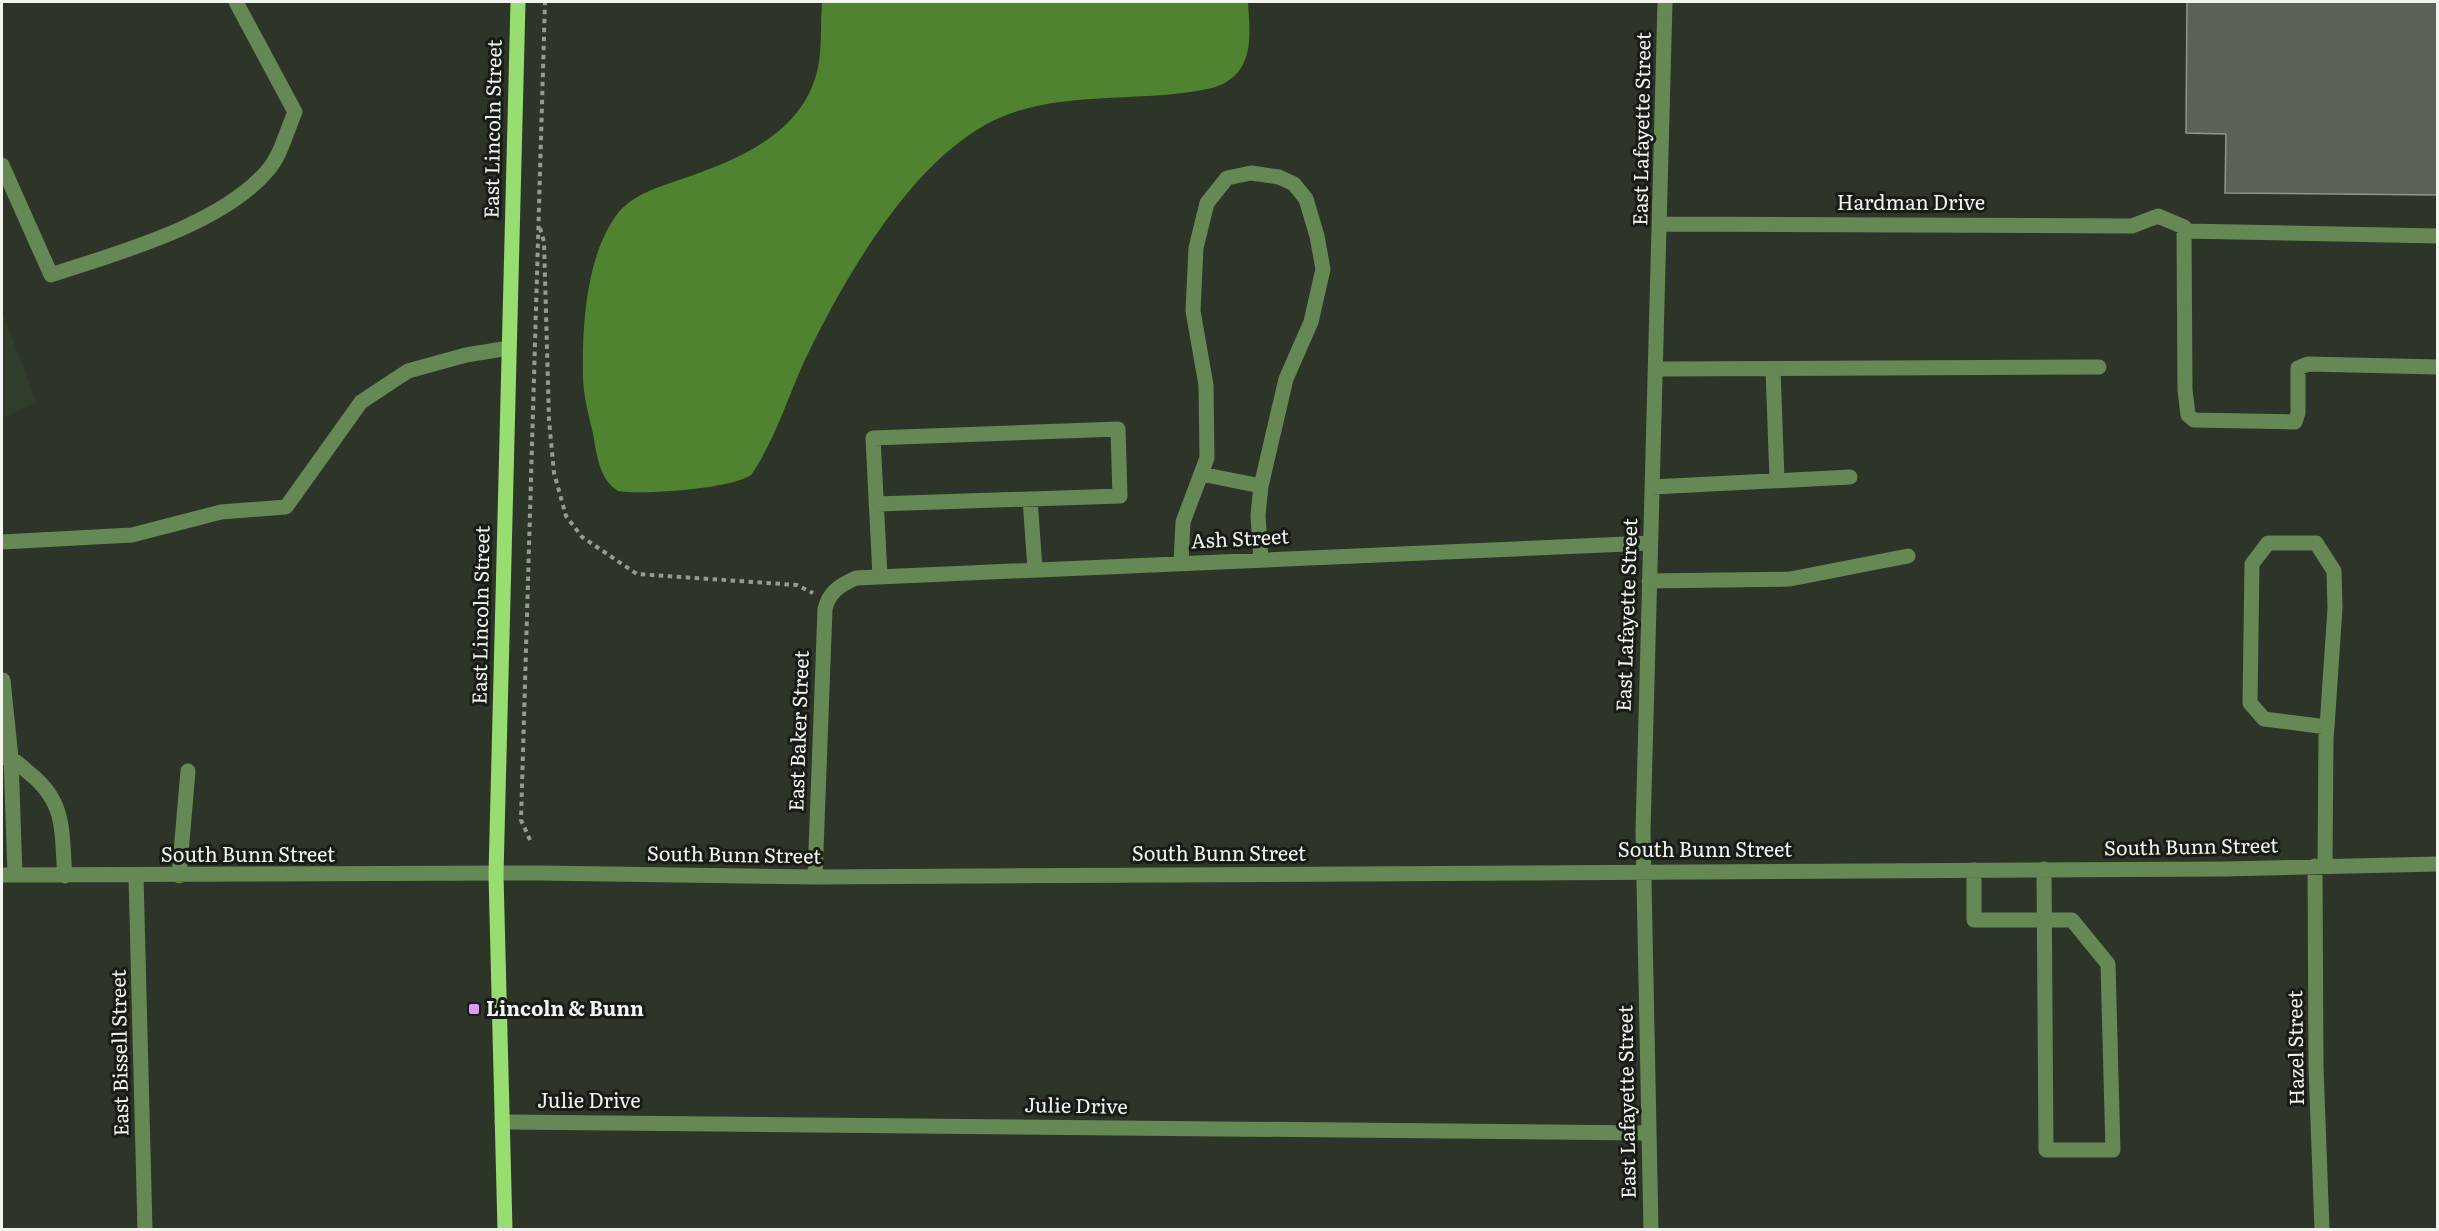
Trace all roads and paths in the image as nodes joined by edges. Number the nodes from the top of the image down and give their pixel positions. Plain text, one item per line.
1 (236, 2) edge
2 (518, 2) edge
3 (545, 2) edge
4 (1665, 2) edge
5 (2, 165) edge
6 (538, 224) junction
7 (1661, 224) junction
8 (2185, 231) junction
9 (2438, 236) edge
10 (509, 348) junction
11 (2099, 367) dead end
12 (2438, 367) edge
13 (1656, 369) junction
14 (1773, 369) junction
15 (1201, 474) junction
16 (1850, 477) dead end
17 (1777, 480) junction
18 (1261, 486) junction
19 (1652, 487) junction
20 (1030, 499) junction
21 (876, 504) junction
22 (2, 542) edge
23 (1650, 543) junction
24 (1908, 556) dead end
25 (1261, 560) junction
26 (1181, 563) junction
27 (1035, 569) junction
28 (880, 576) junction
29 (1649, 581) junction
30 (831, 594) junction
31 (3, 680) edge
32 (2327, 728) junction
33 (6, 758) edge
34 (188, 771) dead end
35 (530, 840) dead end
36 (2438, 864) edge
37 (2320, 866) junction
38 (2044, 869) junction
39 (1974, 870) junction
40 (1643, 872) junction
41 (8, 875) edge
42 (496, 875) junction
43 (65, 876) junction
44 (136, 876) junction
45 (180, 876) junction
46 (815, 877) junction
47 (2045, 919) junction
48 (502, 1122) junction
49 (1648, 1133) junction
50 (146, 1230) edge
51 (505, 1230) edge
52 (1651, 1230) edge
53 (2322, 1230) edge

1 - 5 street
2 - 10 main road, East Lincoln Street
3 - 6 path
4 - 7 street, East Lafayette Street
6 - 30 path
6 - 35 path
7 - 8 street, Hardman Drive
7 - 13 street, East Lafayette Street
8 - 9 street
8 - 12 street
10 - 22 street
10 - 42 main road, East Lincoln Street
11 - 14 street
13 - 14 street
13 - 19 street, East Lafayette Street
14 - 17 street
15 - 18 street
15 - 18 street
15 - 26 street
16 - 17 street
17 - 19 street
18 - 25 street
19 - 23 street, East Lafayette Street
20 - 21 street
20 - 21 street
20 - 27 street
21 - 28 street
23 - 25 street, Ash Street
23 - 29 street, East Lafayette Street
24 - 29 street
25 - 26 street, Ash Street
26 - 27 street, Ash Street
27 - 28 street, Ash Street
28 - 30 street, Ash Street
29 - 40 street, East Lafayette Street
30 - 46 street, East Baker Street
31 - 33 street
32 - 32 street, Hazel Street
32 - 37 street, Hazel Street
33 - 41 street
33 - 43 street
34 - 45 street
36 - 37 street, South Bunn Street
37 - 38 street, South Bunn Street
37 - 53 street, Hazel Street
38 - 39 street, South Bunn Street
38 - 47 street
39 - 40 street, South Bunn Street
39 - 47 street
40 - 46 street, South Bunn Street
40 - 49 street, East Lafayette Street
41 - 43 street, South Bunn Street
42 - 45 street, South Bunn Street
42 - 46 street, South Bunn Street
42 - 48 main road, East Lincoln Street
43 - 44 street, South Bunn Street
44 - 45 street, South Bunn Street
44 - 50 street, East Bissell Street
47 - 47 street
48 - 49 street, Julie Drive
48 - 51 main road, East Lincoln Street
49 - 52 street, East Lafayette Street

